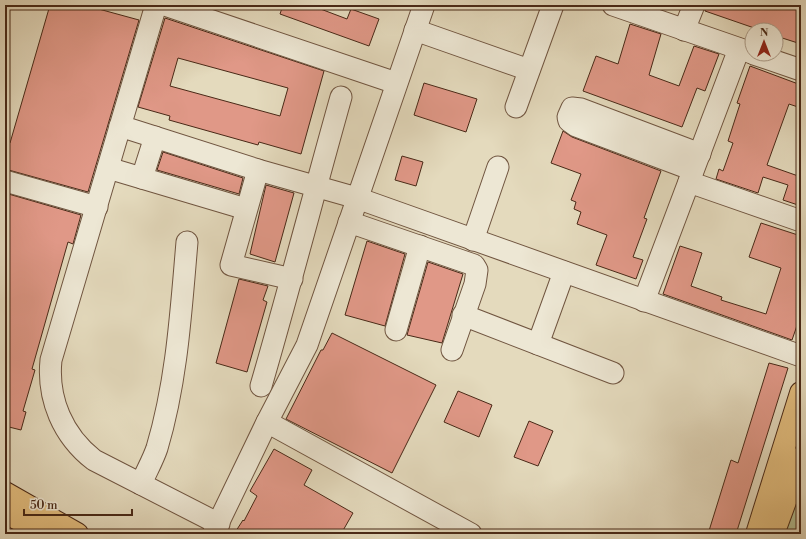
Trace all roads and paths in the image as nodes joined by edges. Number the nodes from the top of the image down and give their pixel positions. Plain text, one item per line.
1 (156, 5) edge
2 (165, 5) edge
3 (424, 5) edge
4 (553, 5) edge
5 (612, 5) edge
6 (694, 5) edge
7 (415, 30) junction
8 (684, 30) junction
9 (744, 50) edge
10 (744, 62) edge
11 (778, 62) edge
12 (529, 70) junction
13 (801, 70) edge
14 (396, 83) junction
15 (341, 97) dead end
16 (516, 107) dead end
17 (120, 126) junction
18 (155, 137) junction
19 (498, 167) dead end
20 (108, 168) junction
21 (694, 169) junction
22 (258, 170) junction
23 (142, 178) junction
24 (5, 181) edge
25 (315, 187) junction
26 (357, 198) junction
27 (97, 206) junction
28 (246, 209) junction
29 (801, 221) edge
30 (349, 222) junction
31 (473, 240) junction
32 (187, 242) dead end
33 (420, 246) junction
34 (564, 272) junction
35 (292, 279) junction
36 (644, 301) junction
37 (463, 315) junction
38 (396, 330) dead end
39 (538, 344) junction
40 (452, 350) dead end
41 (801, 356) edge
42 (613, 373) dead end
43 (261, 386) dead end
44 (801, 393) edge
45 (267, 422) junction
46 (801, 458) edge
47 (141, 484) junction
48 (5, 493) edge
49 (5, 512) edge
50 (442, 527) edge
51 (216, 529) edge
52 (46, 534) edge
53 (77, 534) edge
54 (471, 534) edge
55 (757, 534) edge
56 (773, 534) edge

1 - 17 street
2 - 14 street
3 - 7 street
4 - 12 street
5 - 8 street
6 - 8 street
7 - 12 street
7 - 14 street
8 - 9 street
10 - 21 street
11 - 13 street
12 - 16 street
14 - 26 street
15 - 25 street
17 - 18 street
17 - 20 street
18 - 22 street
18 - 23 street
19 - 31 street
20 - 23 street
20 - 27 street
21 - 21 street
21 - 29 street
21 - 36 street
22 - 25 street
22 - 28 street
23 - 28 street
24 - 27 street
25 - 26 street
25 - 35 street
26 - 30 street
26 - 31 street
27 - 47 street
28 - 35 street
30 - 33 street
30 - 45 street
31 - 34 street
32 - 47 street
33 - 37 street
33 - 38 street
34 - 36 street
34 - 39 street
35 - 43 street
36 - 41 street
37 - 39 street
37 - 40 street
39 - 42 street
44 - 55 main road
45 - 50 street
45 - 51 street
46 - 56 main road
47 - 51 street
48 - 53 main road
49 - 52 main road
50 - 54 street

